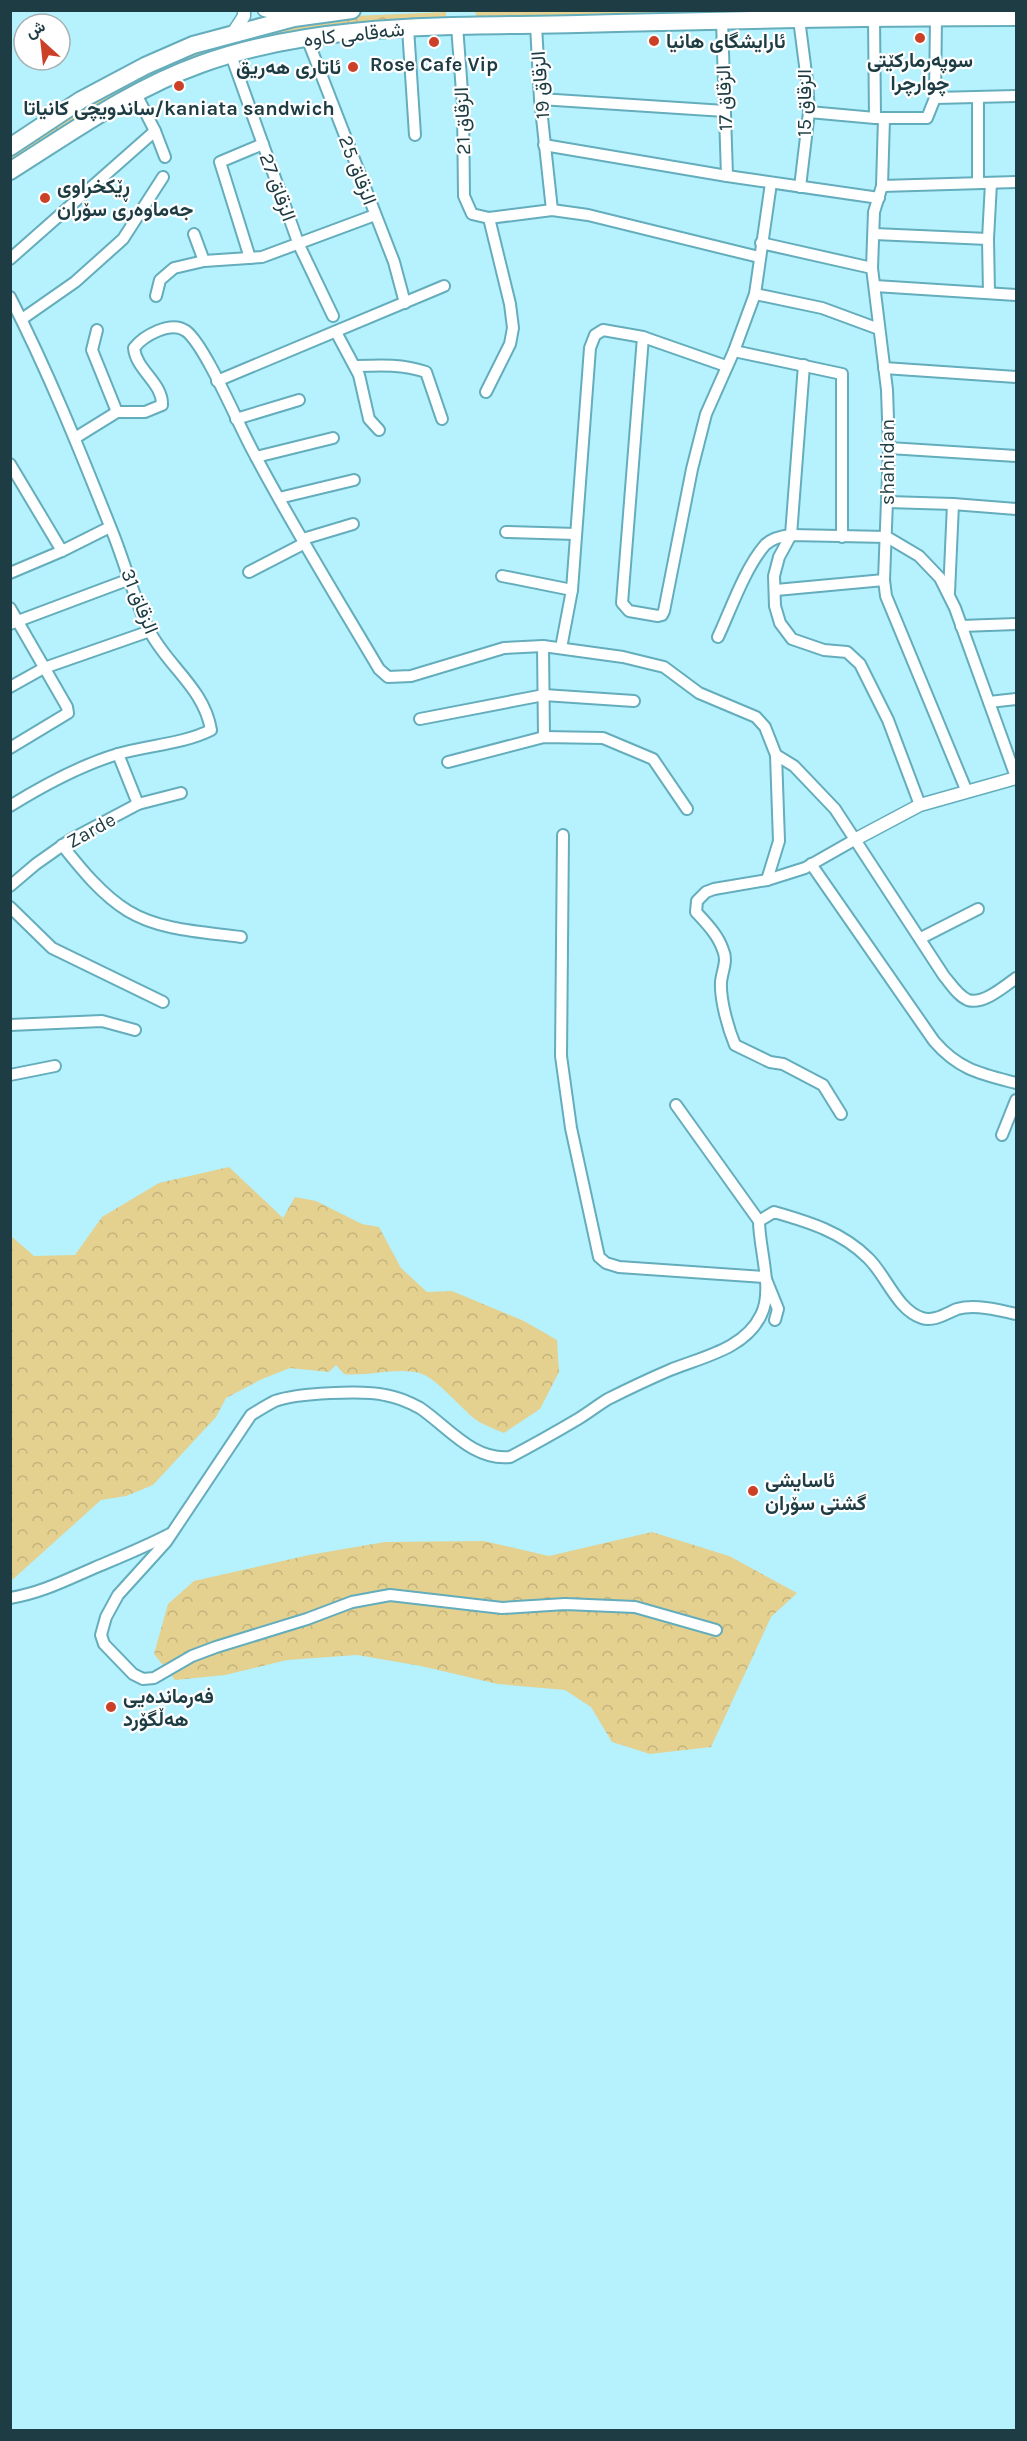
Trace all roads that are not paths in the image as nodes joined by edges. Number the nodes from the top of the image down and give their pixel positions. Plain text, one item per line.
1 (244, 10) edge
2 (264, 10) edge
3 (352, 10) edge
4 (936, 14) edge
5 (1017, 17) edge
6 (294, 18) junction
7 (874, 18) junction
8 (799, 19) junction
9 (463, 21) edge
10 (722, 21) junction
11 (536, 25) junction
12 (408, 28) junction
13 (233, 33) junction
14 (307, 38) junction
15 (231, 55) junction
16 (136, 94) junction
17 (1017, 96) edge
18 (978, 97) junction
19 (935, 98) junction
20 (540, 99) junction
21 (725, 111) junction
22 (809, 112) junction
23 (879, 118) junction
24 (155, 131) junction
25 (415, 135) dead end
26 (263, 144) junction
27 (544, 145) junction
28 (10, 147) edge
29 (165, 157) dead end
30 (10, 171) edge
31 (727, 176) junction
32 (163, 177) dead end
33 (1017, 182) edge
34 (771, 183) junction
35 (978, 183) junction
36 (991, 183) junction
37 (882, 186) junction
38 (800, 187) junction
39 (879, 198) junction
40 (552, 210) junction
41 (375, 215) junction
42 (489, 218) junction
43 (194, 234) dead end
44 (874, 234) junction
45 (987, 239) junction
46 (761, 243) junction
47 (299, 245) junction
48 (759, 256) junction
49 (250, 258) junction
50 (10, 260) edge
51 (204, 261) junction
52 (872, 268) junction
53 (444, 286) dead end
54 (875, 286) junction
55 (989, 293) junction
56 (755, 294) junction
57 (1017, 295) edge
58 (156, 296) dead end
59 (10, 297) edge
60 (405, 303) junction
61 (333, 316) dead end
62 (22, 319) junction
63 (879, 329) junction
64 (97, 330) dead end
65 (336, 332) junction
66 (642, 337) junction
67 (734, 351) junction
68 (356, 366) junction
69 (726, 366) junction
70 (804, 366) junction
71 (884, 368) junction
72 (1017, 377) edge
73 (217, 381) junction
74 (486, 392) dead end
75 (299, 400) dead end
76 (117, 412) junction
77 (236, 419) junction
78 (442, 419) dead end
79 (379, 430) dead end
80 (75, 438) junction
81 (333, 438) dead end
82 (889, 448) junction
83 (1017, 456) edge
84 (256, 457) junction
85 (10, 464) edge
86 (354, 480) dead end
87 (279, 498) junction
88 (888, 502) junction
89 (953, 504) junction
90 (1017, 509) edge
91 (353, 524) dead end
92 (110, 527) junction
93 (506, 532) dead end
94 (576, 534) junction
95 (791, 534) junction
96 (842, 537) junction
97 (887, 537) junction
98 (304, 541) junction
99 (62, 551) junction
100 (249, 572) dead end
101 (10, 573) edge
102 (502, 576) dead end
103 (130, 579) junction
104 (884, 580) junction
105 (572, 590) junction
106 (776, 590) junction
107 (949, 596) junction
108 (10, 608) edge
109 (14, 622) edge
110 (1017, 624) edge
111 (961, 626) junction
112 (150, 631) junction
113 (718, 637) dead end
114 (543, 646) junction
115 (561, 648) junction
116 (44, 668) junction
117 (10, 687) edge
118 (544, 695) junction
119 (1017, 699) edge
120 (634, 701) dead end
121 (989, 702) junction
122 (420, 719) dead end
123 (544, 737) junction
124 (10, 748) edge
125 (118, 754) junction
126 (776, 755) junction
127 (448, 762) dead end
128 (1017, 777) edge
129 (967, 792) junction
130 (181, 793) dead end
131 (138, 804) junction
132 (921, 805) junction
133 (10, 806) edge
134 (687, 809) dead end
135 (563, 835) dead end
136 (856, 839) junction
137 (62, 845) junction
138 (811, 864) junction
139 (767, 880) junction
140 (10, 886) edge
141 (10, 907) edge
142 (978, 909) dead end
143 (242, 937) dead end
144 (921, 938) junction
145 (1017, 978) edge
146 (163, 1002) dead end
147 (10, 1025) edge
148 (135, 1030) dead end
149 (55, 1066) dead end
150 (10, 1075) edge
151 (1017, 1083) edge
152 (1017, 1100) edge
153 (676, 1106) dead end
154 (841, 1114) dead end
155 (1002, 1135) dead end
156 (759, 1221) junction
157 (765, 1277) junction
158 (1017, 1314) edge
159 (775, 1320) dead end
160 (173, 1532) junction
161 (10, 1598) edge
162 (716, 1630) dead end

1 - 13 street
2 - 6 street
3 - 6 main road, شەقامی کاوە
4 - 5 main road, شەقامی کاوە
4 - 7 main road, شەقامی کاوە
4 - 19 street
6 - 13 main road, شەقامی کاوە
7 - 8 main road, شەقامی کاوە
7 - 23 street, shahidan
8 - 10 main road, شەقامی کاوە
8 - 22 street, الزقاق 15
9 - 11 main road, شەقامی کاوە
9 - 12 main road, شەقامی کاوە
9 - 42 street, الزقاق 21
10 - 11 main road, شەقامی کاوە
10 - 21 street, الزقاق 17
11 - 20 street, الزقاق 19
12 - 14 main road, شەقامی کاوە
12 - 25 street
13 - 28 main road, شەقامی کاوە
14 - 15 main road, شەقامی کاوە
14 - 41 street, الزقاق 25
15 - 16 main road, شەقامی کاوە
15 - 26 street, الزقاق 27
16 - 24 street
16 - 30 main road, شەقامی کاوە
17 - 18 street
18 - 19 street
18 - 35 street
19 - 23 street
20 - 21 street
20 - 27 street, الزقاق 19
21 - 31 street, الزقاق 17
22 - 23 street
22 - 38 street, الزقاق 15
23 - 37 street, shahidan
24 - 29 street
24 - 50 street
26 - 47 street, الزقاق 27
26 - 49 street
27 - 31 street
27 - 40 street, الزقاق 19
31 - 34 street
32 - 62 street
33 - 36 street
34 - 38 street
34 - 46 street
35 - 36 street
35 - 37 street
36 - 45 street
37 - 39 street, shahidan
38 - 39 street
39 - 44 street, shahidan
40 - 42 street
40 - 48 street
41 - 47 street
41 - 60 street, الزقاق 25
42 - 74 street
43 - 51 street
44 - 45 street
44 - 52 street, shahidan
45 - 55 street
46 - 48 street
46 - 52 street
47 - 49 street
47 - 61 street, الزقاق 27
48 - 56 street
49 - 51 street
51 - 58 street
52 - 54 street, shahidan
53 - 60 street
54 - 55 street
54 - 63 street, shahidan
55 - 57 street
56 - 63 street
56 - 67 street
59 - 62 street, الزقاق 31
60 - 65 street
62 - 80 street, الزقاق 31
63 - 71 street, shahidan
64 - 76 street
65 - 68 street
65 - 73 street
66 - 69 street
66 - 69 street
66 - 94 street
67 - 69 street
67 - 70 street
68 - 78 street
68 - 79 street
70 - 95 street
70 - 96 street
71 - 72 street
71 - 82 street, shahidan
73 - 76 street
73 - 77 street
75 - 77 street
76 - 80 street
77 - 84 street
80 - 92 street, الزقاق 31
81 - 84 street
82 - 83 street
82 - 88 street, shahidan
84 - 87 street
85 - 99 street
86 - 87 street
87 - 98 street
88 - 89 street
88 - 97 street, shahidan
89 - 90 street
89 - 107 street
91 - 98 street
92 - 99 street
92 - 103 street, الزقاق 31
93 - 94 street
94 - 105 street
95 - 96 street
95 - 106 street
95 - 113 street
96 - 97 street
97 - 104 street, shahidan
97 - 107 street
98 - 100 street
98 - 114 street
99 - 101 street
102 - 105 street
103 - 109 street
103 - 112 street, الزقاق 31
104 - 106 street
104 - 129 street, shahidan
105 - 115 street
106 - 132 street
107 - 111 street
108 - 109 street
109 - 116 street
110 - 111 street
111 - 121 street
112 - 116 street
112 - 125 street, الزقاق 31
114 - 115 street
114 - 118 street
115 - 126 street
116 - 117 street
116 - 124 street
118 - 120 street
118 - 122 street
118 - 123 street
119 - 121 street
121 - 128 street
123 - 127 street
123 - 134 street
125 - 131 street
125 - 133 street, الزقاق 31
126 - 136 street
126 - 139 street
128 - 129 street
129 - 132 street
130 - 131 street, Zarde
131 - 137 street, Zarde
132 - 136 street
135 - 157 street
136 - 138 street
136 - 144 street
137 - 140 street, Zarde
137 - 143 street
138 - 139 street
138 - 151 street
139 - 154 street
141 - 146 street
142 - 144 street
144 - 145 street
147 - 148 street
149 - 150 street
152 - 155 street
153 - 156 street
156 - 157 street
156 - 158 street
157 - 159 street
157 - 160 street
160 - 161 street
160 - 162 street

